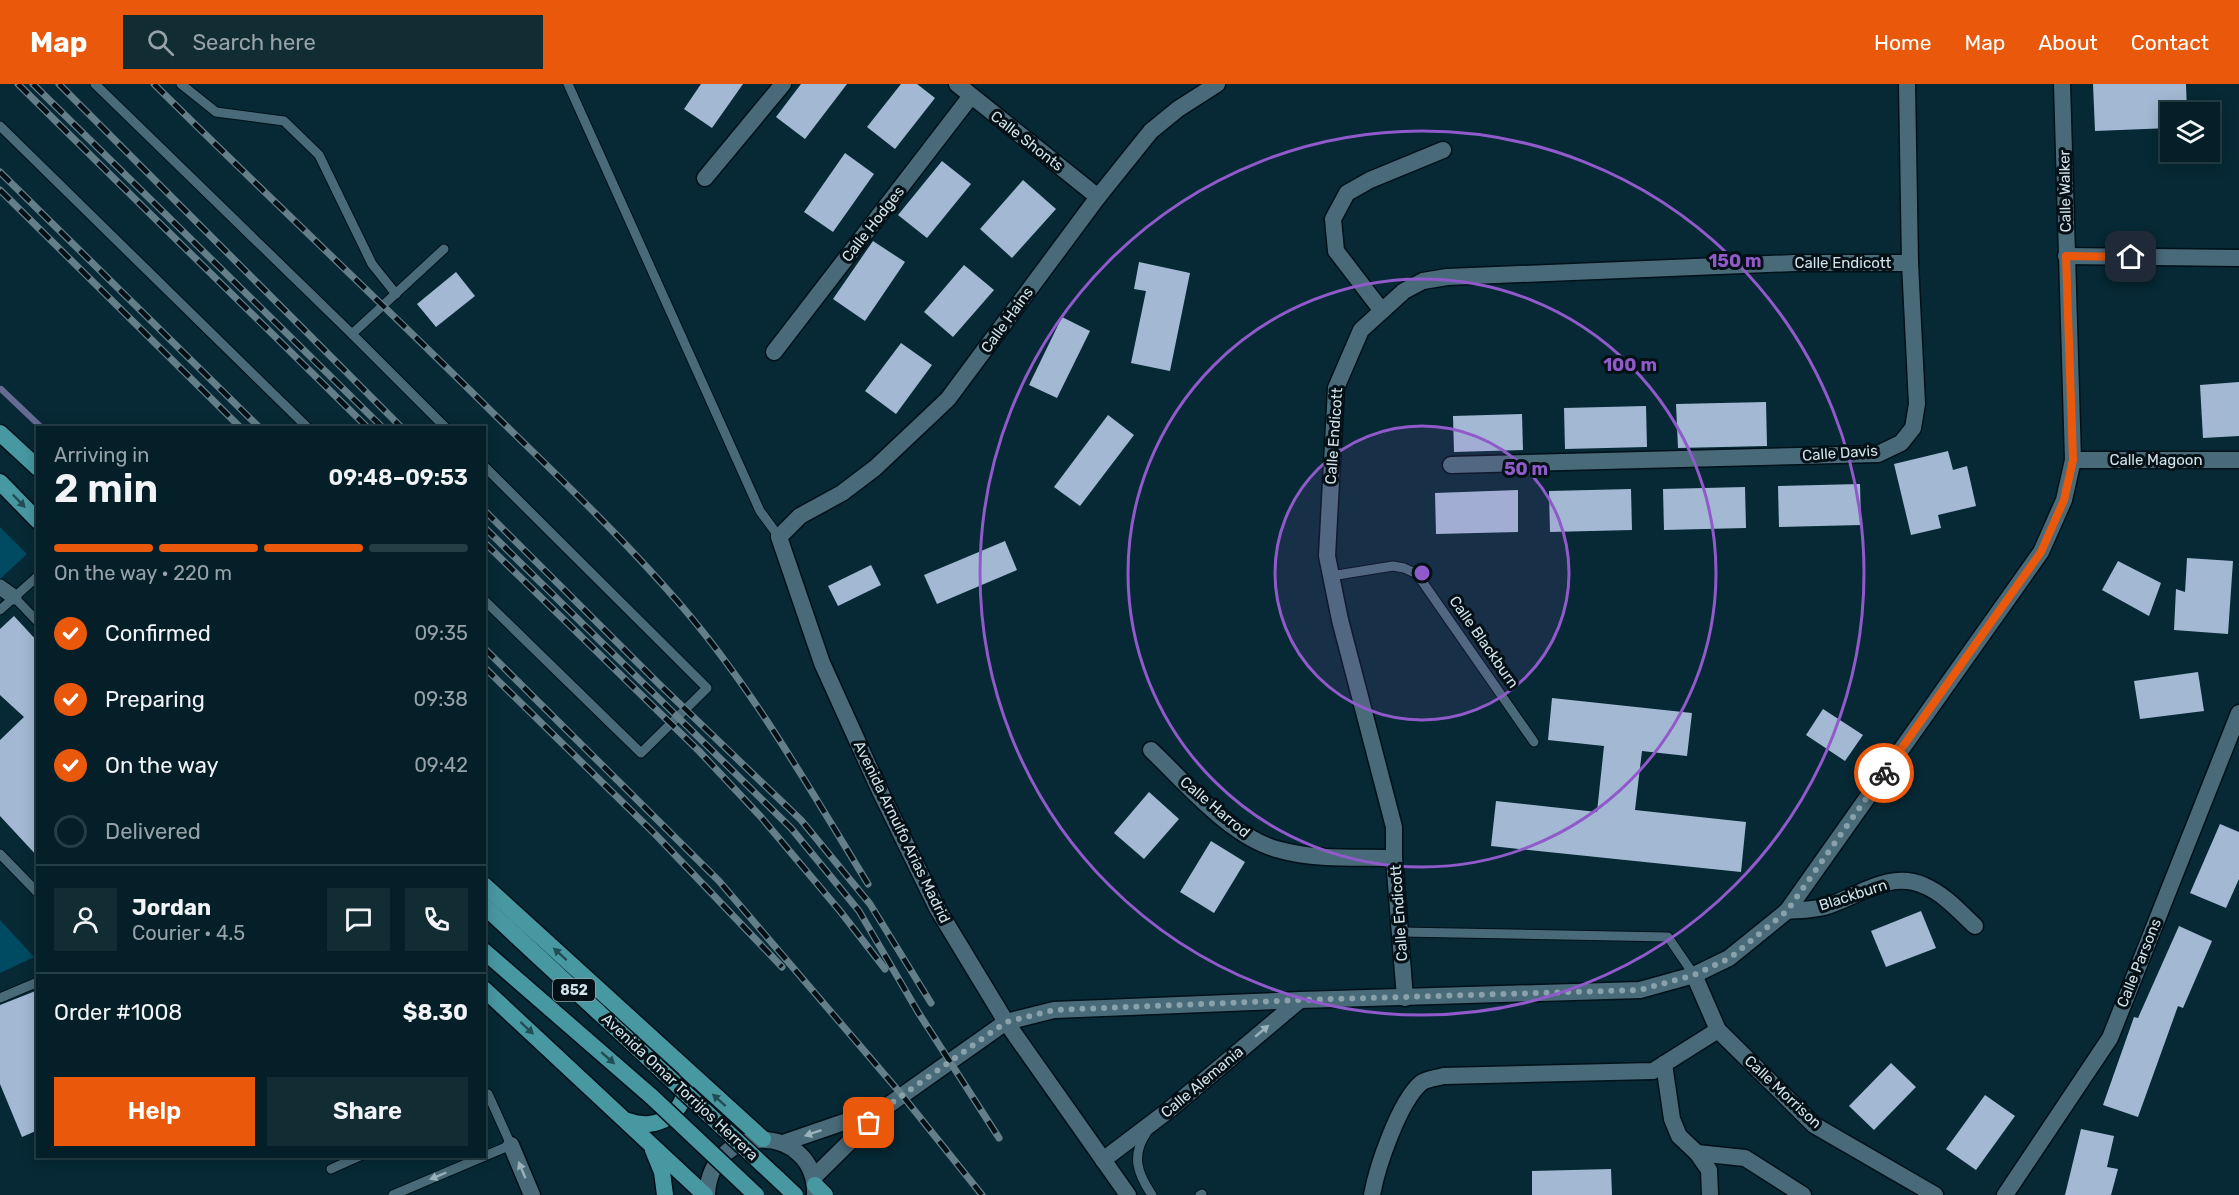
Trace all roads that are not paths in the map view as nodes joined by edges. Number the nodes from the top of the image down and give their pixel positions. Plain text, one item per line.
1 (95, 84) edge
2 (181, 84) edge
3 (568, 84) edge
4 (783, 84) edge
5 (957, 84) edge
6 (1217, 84) edge
7 (1907, 84) edge
8 (2062, 84) edge
9 (971, 96) junction
10 (0, 126) edge
11 (1443, 150) dead end
12 (705, 178) dead end
13 (1098, 197) junction
14 (444, 249) dead end
15 (2066, 256) junction
16 (2239, 258) edge
17 (1910, 263) junction
18 (396, 294) junction
19 (1382, 311) junction
20 (352, 334) junction
21 (774, 352) dead end
22 (306, 426) edge
23 (444, 426) edge
24 (0, 433) edge
25 (2073, 460) junction
26 (2239, 460) edge
27 (1451, 465) dead end
28 (36, 466) edge
29 (486, 468) edge
30 (0, 482) edge
31 (36, 519) edge
32 (779, 537) junction
33 (1331, 576) junction
34 (36, 578) edge
35 (0, 587) edge
36 (14, 597) junction
37 (486, 602) edge
38 (0, 610) edge
39 (36, 620) edge
40 (2239, 713) edge
41 (1534, 741) dead end
42 (1151, 750) dead end
43 (0, 854) edge
44 (1394, 858) junction
45 (486, 887) edge
46 (36, 891) edge
47 (486, 908) edge
48 (1787, 911) junction
49 (1976, 926) dead end
50 (1400, 932) junction
51 (486, 953) edge
52 (1694, 975) junction
53 (36, 983) edge
54 (486, 990) edge
55 (0, 998) edge
56 (1405, 998) junction
57 (1300, 1000) junction
58 (1006, 1022) junction
59 (1718, 1030) junction
60 (677, 1062) junction
61 (1664, 1064) junction
62 (488, 1100) edge
63 (883, 1109) junction
64 (1156, 1120) junction
65 (628, 1121) junction
66 (763, 1139) junction
67 (783, 1143) junction
68 (650, 1144) junction
69 (511, 1145) junction
70 (1697, 1153) junction
71 (486, 1156) edge
72 (355, 1158) edge
73 (480, 1158) edge
74 (1102, 1160) junction
75 (330, 1169) dead end
76 (817, 1188) edge
77 (393, 1195) edge
78 (532, 1195) edge
79 (665, 1195) edge
80 (706, 1195) edge
81 (756, 1195) edge
82 (795, 1195) edge
83 (1128, 1195) edge
84 (1152, 1195) edge
85 (1372, 1195) edge
86 (1710, 1195) edge
87 (1803, 1195) edge
88 (1935, 1195) edge
89 (2004, 1195) edge

1 - 20 lane
2 - 18 lane
3 - 32 lane
4 - 12 street
5 - 9 street, Calle Shonts
6 - 13 street, Calle Hains
7 - 17 street, Calle Davis
8 - 15 street, Calle Walker
9 - 13 street, Calle Shonts
9 - 21 street, Calle Hodges
10 - 22 lane
11 - 19 street
13 - 32 street, Calle Hains
14 - 18 lane
15 - 16 street
15 - 25 street, Calle Walker
17 - 19 street, Calle Endicott
17 - 27 street, Calle Davis
18 - 20 lane
19 - 33 street, Calle Endicott
20 - 23 lane
24 - 28 main road
25 - 26 street, Calle Magoon
25 - 48 street, Calle Walker
29 - 37 lane
30 -> 31 main road
32 - 58 street, Avenida Arnulfo Arias Madrid
33 - 41 lane, Calle Blackburn
33 - 44 street, Calle Endicott
34 - 36 lane
35 - 36 street
36 - 38 lane
36 - 39 lane
40 - 89 street, Calle Parsons
42 - 44 street, Calle Harrod
43 - 46 lane
44 - 50 street, Calle Endicott
60 -> 45 main road
47 - 82 main road, Avenida Omar Torrijos Herrera / 852, bridge
48 - 49 street, Blackburn
48 - 52 street, Calle Walker
50 - 52 lane
50 - 56 street, Calle Endicott
51 -> 81 main road, Avenida Omar Torrijos Herrera / 852, bridge
52 - 56 street, Calle Walker
52 - 59 street, Calle Morrison
53 - 55 lane
54 -> 65 main road
56 - 57 street, Calle Walker
57 - 58 street, Calle Walker
64 -> 57 street, Calle Alemania
58 - 63 street, Calle Walker
58 - 74 street, Avenida Arnulfo Arias Madrid
59 - 61 street
59 - 88 street, Calle Morrison
60 - 65 main road
66 -> 60 main road
61 - 70 street
61 - 85 street
62 - 69 lane
63 -> 67 street, Calle Walker
63 - 76 street, Calle Walker
64 - 74 street, Calle Alemania
64 - 84 lane
65 - 68 main road
66 - 67 street
66 - 80 street
67 - 76 street
68 - 79 main road
68 - 80 main road
69 -> 71 lane
78 -> 69 street
70 - 86 street
70 - 87 street
72 - 75 lane
73 -> 77 lane
74 - 83 street, Avenida Arnulfo Arias Madrid

